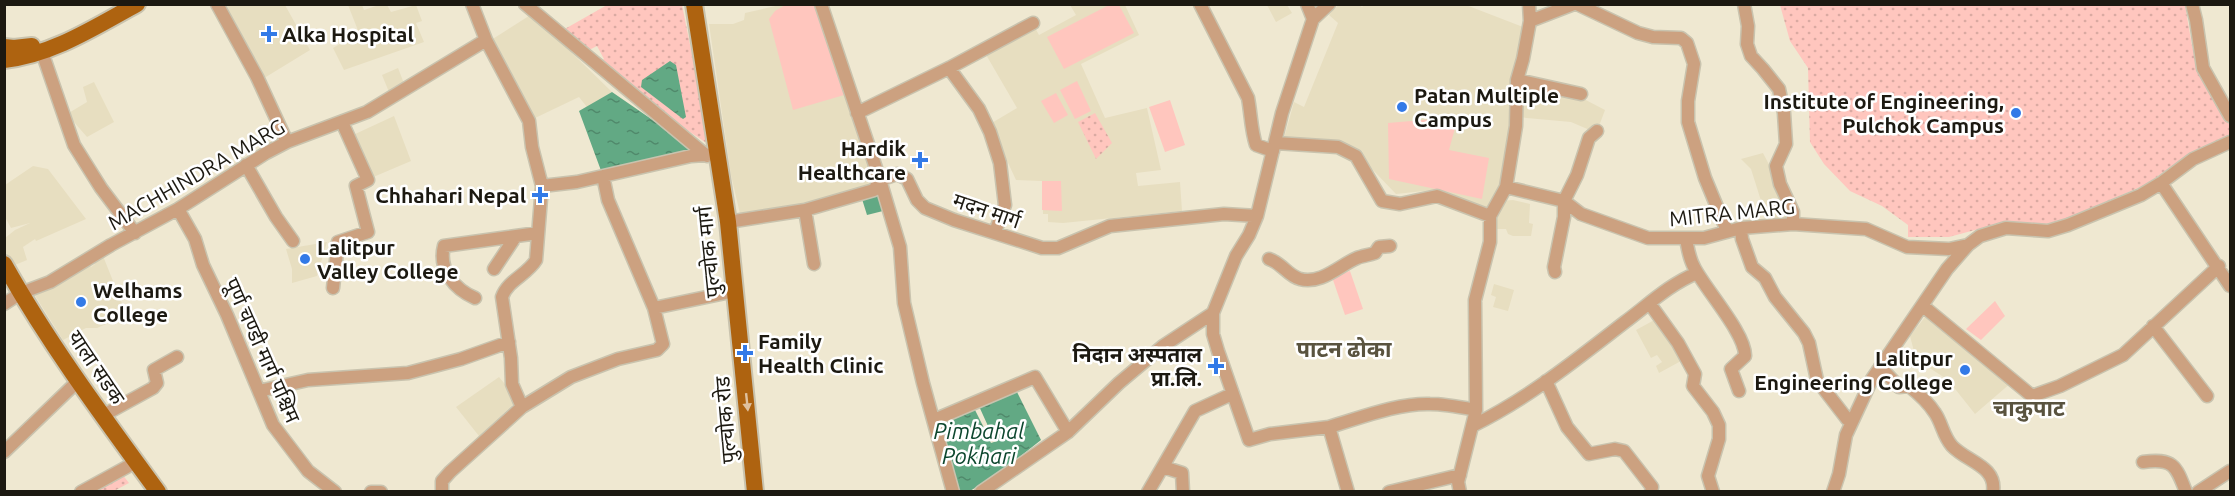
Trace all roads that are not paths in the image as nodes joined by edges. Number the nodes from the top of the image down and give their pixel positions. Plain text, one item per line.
1 (116, 4) edge
2 (137, 4) edge
3 (217, 4) edge
4 (472, 4) edge
5 (525, 4) edge
6 (694, 4) edge
7 (821, 4) edge
8 (1200, 4) edge
9 (1307, 4) edge
10 (1329, 4) edge
11 (1529, 4) edge
12 (1575, 4) edge
13 (1744, 4) edge
14 (2192, 4) edge
15 (1313, 19) junction
16 (1530, 21) junction
17 (1033, 23) dead end
18 (486, 40) junction
19 (4, 47) edge
20 (42, 47) junction
21 (4, 60) edge
22 (949, 68) junction
23 (1517, 80) junction
24 (1581, 94) dead end
25 (857, 113) junction
26 (2230, 116) edge
27 (342, 122) junction
28 (1597, 131) dead end
29 (287, 142) junction
30 (2230, 142) edge
31 (1275, 147) junction
32 (713, 155) junction
33 (246, 165) junction
34 (603, 176) junction
35 (880, 180) junction
36 (2162, 183) junction
37 (542, 186) junction
38 (1506, 187) junction
39 (1564, 201) junction
40 (178, 208) junction
41 (805, 210) junction
42 (1257, 216) junction
43 (1490, 216) junction
44 (728, 222) junction
45 (1792, 224) junction
46 (1741, 228) junction
47 (1727, 231) junction
48 (995, 232) junction
49 (135, 233) junction
50 (538, 233) junction
51 (516, 236) junction
52 (1686, 239) junction
53 (293, 241) dead end
54 (1968, 245) junction
55 (1390, 246) dead end
56 (1269, 259) dead end
57 (4, 264) edge
58 (814, 264) dead end
59 (2218, 266) junction
60 (494, 269) dead end
61 (1555, 272) dead end
62 (1697, 273) junction
63 (2230, 286) edge
64 (333, 288) dead end
65 (735, 291) junction
66 (21, 293) junction
67 (475, 298) dead end
68 (4, 304) edge
69 (1650, 304) junction
70 (1923, 306) junction
71 (654, 308) junction
72 (1214, 313) junction
73 (2153, 326) junction
74 (509, 342) junction
75 (741, 344) joint
76 (177, 357) dead end
77 (1880, 367) junction
78 (78, 381) junction
79 (1546, 381) junction
80 (259, 391) junction
81 (1739, 391) dead end
82 (1232, 394) junction
83 (2207, 396) dead end
84 (522, 407) junction
85 (1476, 410) junction
86 (102, 416) junction
87 (934, 420) junction
88 (1851, 421) junction
89 (1474, 425) junction
90 (1329, 427) junction
91 (1068, 432) junction
92 (4, 452) edge
93 (136, 462) junction
94 (2143, 462) dead end
95 (1163, 467) junction
96 (2230, 471) edge
97 (1460, 475) junction
98 (81, 492) edge
99 (158, 492) edge
100 (334, 492) edge
101 (371, 492) edge
102 (381, 492) edge
103 (442, 492) edge
104 (755, 492) edge
105 (952, 492) edge
106 (981, 492) edge
107 (1148, 492) edge
108 (1184, 492) edge
109 (1348, 492) edge
110 (1389, 492) edge
111 (1460, 492) edge
112 (1651, 492) edge
113 (1712, 492) edge
114 (1833, 492) edge
115 (1994, 492) edge
116 (2186, 492) edge
117 (2198, 492) edge

1 - 20 main road
2 - 20 main road
3 - 29 street
4 - 18 street
5 - 32 street
6 - 32 main road, पुल्चोक मार्ग
7 - 25 street
8 - 31 street
9 - 15 street
10 - 15 street
11 - 16 street
12 - 16 street
12 - 47 street
13 - 45 street
14 - 26 street
15 - 31 street
16 - 23 street
17 - 22 street
18 - 27 street, MACHHINDRA MARG
18 - 37 street
19 - 20 main road
20 - 21 main road
20 - 49 street
22 - 25 street
22 - 48 street
23 - 24 street
23 - 38 street
25 - 35 street
27 - 29 street, MACHHINDRA MARG
27 - 64 street
28 - 39 street
29 - 33 street, MACHHINDRA MARG
30 - 36 street, MITRA MARG
31 - 42 street
31 - 43 street
32 - 34 street
32 - 44 main road, पुल्चोक मार्ग
33 - 40 street, MACHHINDRA MARG
33 - 53 street
34 - 37 street
34 - 71 street
35 - 41 street
35 - 48 street, मदन मार्ग
35 - 87 street
36 - 54 street, MITRA MARG
36 - 59 street
37 - 50 street
38 - 39 street, MITRA MARG
38 - 43 street
39 - 52 street, MITRA MARG
39 - 61 street
40 - 49 street, MACHHINDRA MARG
40 - 80 street, पूर्ण चण्डी मार्ग पश्चिम
41 - 44 street
41 - 58 street
42 - 48 street, मदन मार्ग
42 - 72 street
43 - 85 street
44 - 65 main road, पुल्चोक मार्ग
45 - 46 street, MITRA MARG
45 - 54 street, MITRA MARG
46 - 47 street, MITRA MARG
46 - 88 street
47 - 52 street, MITRA MARG
49 - 66 street, MACHHINDRA MARG
50 - 51 street
50 - 74 street
51 - 60 street
51 - 67 street
52 - 62 street
54 - 70 street
55 - 56 street
57 - 66 main road, याला सडक
59 - 63 street
59 - 73 street
62 - 69 street
62 - 81 street
65 - 71 street
65 - 75 main road, पुल्चोक मार्ग
66 - 68 street, MACHHINDRA MARG
66 - 78 main road, याला सडक
69 - 79 street
69 - 113 street
70 - 73 street
70 - 77 street
71 - 84 street
72 - 82 street
72 - 91 street
73 - 83 street
74 - 80 street
74 - 84 street
75 -> 104 main road, पुल्चोक रोड
76 - 86 street
77 - 88 street
77 - 115 street
78 - 86 main road, याला सडक
78 - 92 street
79 - 89 street
79 - 112 street
80 - 100 street, पूर्ण चण्डी मार्ग पश्चिम
82 - 90 street
82 - 95 street
84 - 103 street
85 - 89 street
85 - 90 street
86 - 93 main road, याला सडक
87 - 91 street
87 - 105 street
88 - 114 street
89 - 97 street
90 - 109 street
91 - 106 street
93 - 98 street
93 - 99 main road, याला सडक
94 - 116 street
95 - 107 street
95 - 108 street
96 - 117 street
97 - 110 street
97 - 111 street
101 - 102 street

